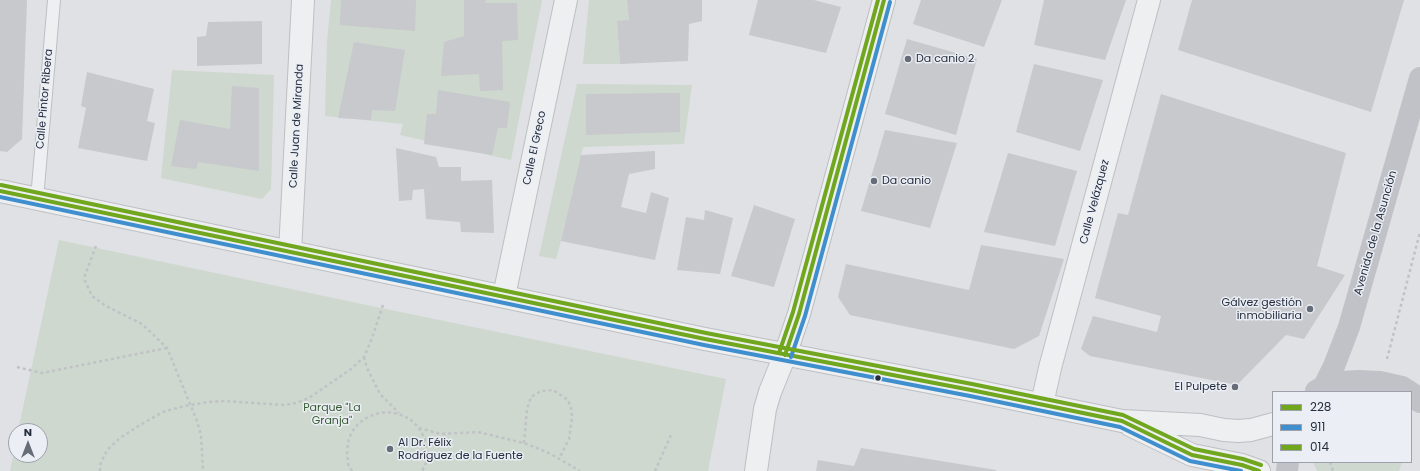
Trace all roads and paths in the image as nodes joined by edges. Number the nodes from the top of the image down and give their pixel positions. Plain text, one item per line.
1 (54, 0) edge
2 (304, 0) edge
3 (566, 0) edge
4 (884, 0) edge
5 (1149, 0) edge
6 (1420, 78) edge
7 (0, 191) edge
8 (37, 199) junction
9 (1420, 232) edge
10 (96, 246) dead end
11 (290, 252) junction
12 (504, 296) junction
13 (383, 305) dead end
14 (167, 348) junction
15 (786, 355) junction
16 (364, 357) junction
17 (1386, 360) dead end
18 (17, 367) dead end
19 (1320, 389) edge
20 (1409, 391) edge
21 (191, 404) junction
22 (1042, 404) junction
23 (399, 414) junction
24 (1122, 421) junction
25 (1272, 424) edge
26 (419, 428) junction
27 (671, 435) dead end
28 (524, 443) junction
29 (559, 459) junction
30 (100, 471) edge
31 (203, 471) edge
32 (352, 471) edge
33 (422, 471) edge
34 (580, 471) edge
35 (655, 471) edge
36 (756, 471) edge
37 (1258, 471) edge

1 - 8 lane, Calle Pintor Ribera
2 - 11 street, Calle Juan de Miranda
3 - 12 street, Calle El Greco
4 - 15 street
5 - 22 street, Calle Velázquez
6 - 19 main road, Avenida de la Asunción
7 - 8 street
8 - 11 street
9 - 17 path
10 - 14 path
11 - 12 street
12 - 15 street
13 - 16 path
14 - 18 path
14 - 21 path
15 - 22 street
15 - 36 street
16 - 21 path
16 - 23 path
19 - 20 main road
21 - 30 path
21 - 31 path
22 - 24 street
23 - 26 path
23 - 32 path
24 - 25 street
24 - 37 street
26 - 28 path
26 - 33 path
27 - 35 path
28 - 29 path
28 - 29 path
29 - 34 path

